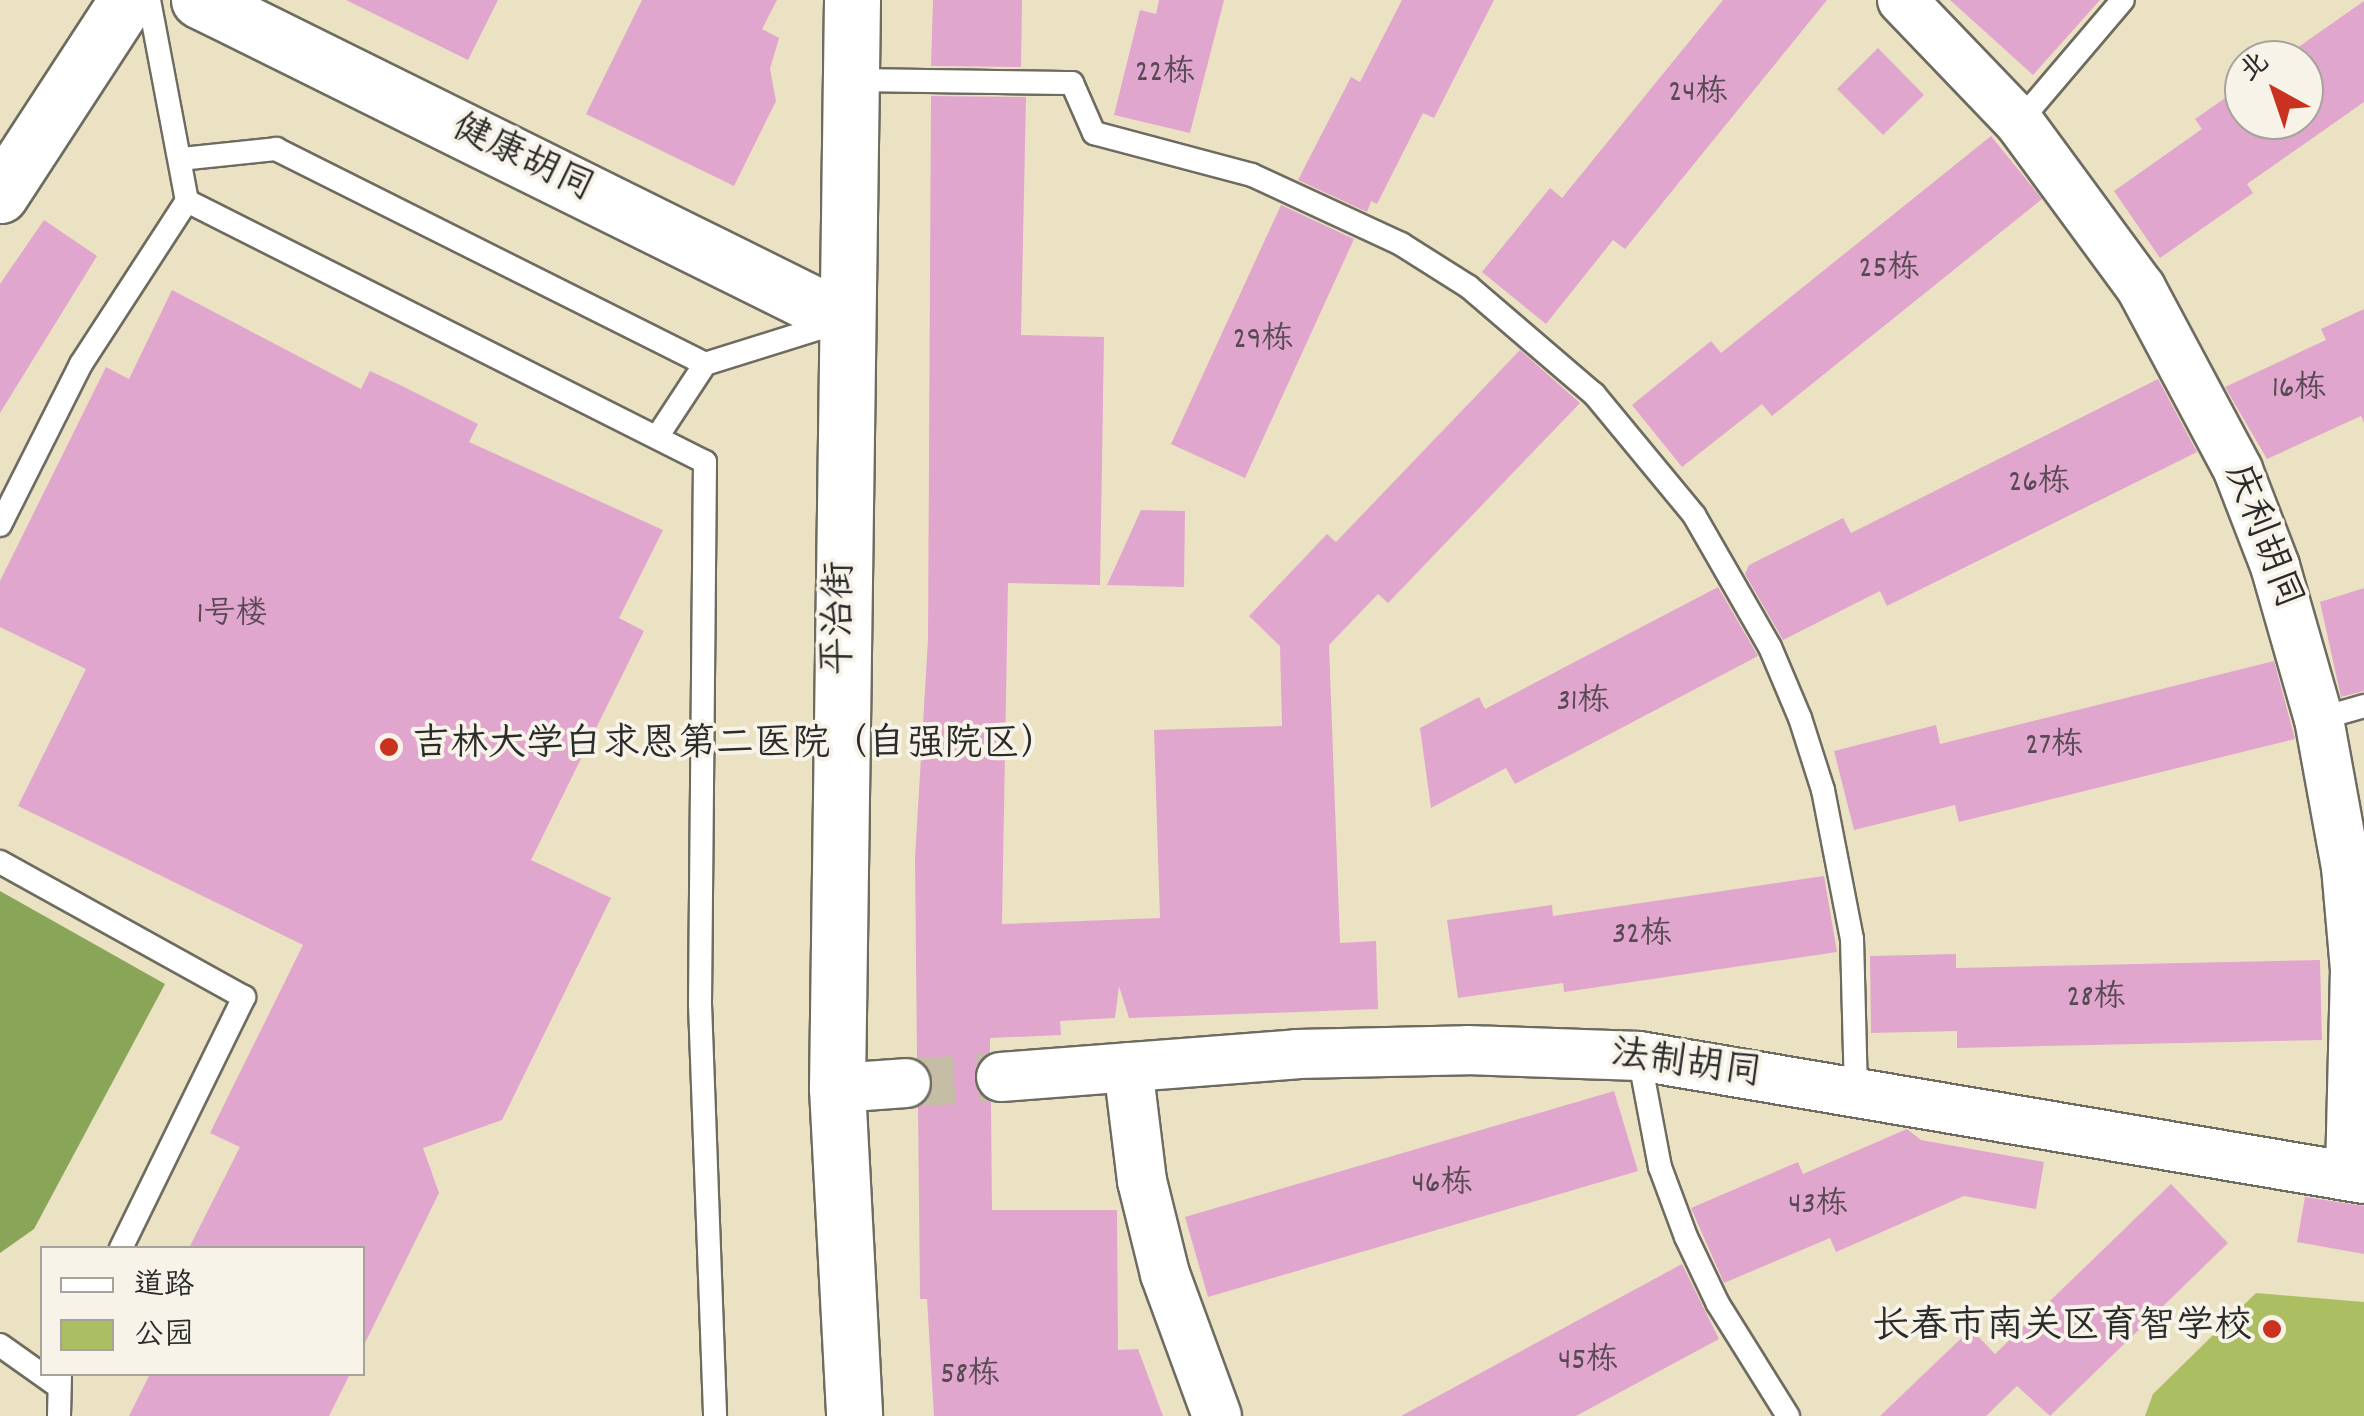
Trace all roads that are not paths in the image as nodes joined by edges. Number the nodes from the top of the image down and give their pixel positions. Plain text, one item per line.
1 (127, 0) edge
2 (149, 0) edge
3 (198, 0) edge
4 (852, 0) edge
5 (1904, 0) edge
6 (2123, 0) edge
7 (850, 80) junction
8 (2019, 122) junction
9 (181, 158) junction
10 (0, 195) edge
11 (187, 201) junction
12 (846, 320) junction
13 (706, 364) junction
14 (657, 437) junction
15 (0, 524) edge
16 (2342, 712) edge
17 (0, 862) edge
18 (1639, 1056) junction
19 (1128, 1068) junction
20 (1001, 1077) tunnel mouth
21 (906, 1083) tunnel mouth
22 (837, 1088) junction
23 (1856, 1091) junction
24 (2357, 1178) edge
25 (122, 1246) edge
26 (0, 1345) edge
27 (40, 1368) edge
28 (58, 1379) edge
29 (59, 1416) edge
30 (715, 1416) edge
31 (854, 1416) edge
32 (1217, 1416) edge
33 (1788, 1416) edge

1 - 10 street
2 - 9 lane
3 - 12 street, 健康胡同
4 - 7 street, 平治街
5 - 8 street, 庆利胡同
6 - 8 lane
7 - 12 street, 平治街
7 - 23 lane
8 - 16 street, 庆利胡同
9 - 11 lane
9 - 13 lane
11 - 14 lane
11 - 15 lane
12 - 13 lane
12 - 22 street, 平治街
13 - 14 lane
14 - 30 lane
16 - 24 street, 庆利胡同
17 - 25 lane
18 - 19 street, 法制胡同
18 - 23 street, 法制胡同
18 - 33 lane
19 - 20 street, 法制胡同
19 - 32 street
21 - 22 street
22 - 31 street, 平治街
23 - 24 street, 法制胡同
26 - 27 lane
28 - 29 lane

